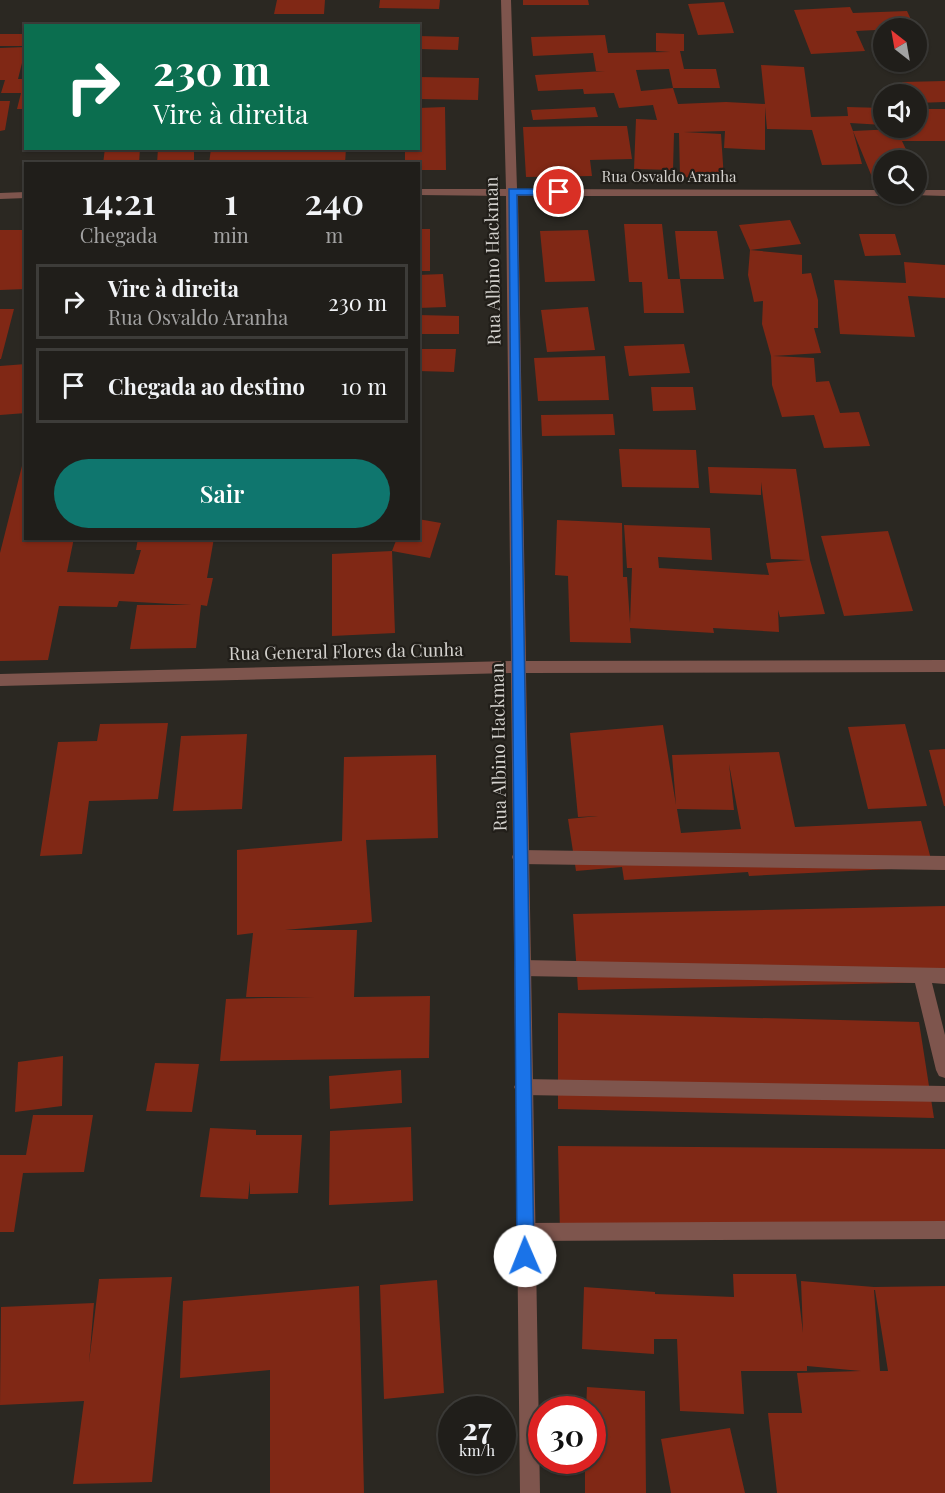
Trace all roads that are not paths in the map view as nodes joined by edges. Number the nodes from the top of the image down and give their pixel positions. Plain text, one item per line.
1 (506, 0) edge
2 (420, 192) edge
3 (512, 192) junction
4 (873, 193) edge
5 (927, 193) edge
6 (945, 193) edge
7 (24, 195) edge
8 (0, 196) edge
9 (945, 666) edge
10 (518, 667) junction
11 (0, 680) edge
12 (520, 857) junction
13 (945, 863) edge
14 (522, 968) junction
15 (922, 976) junction
16 (945, 976) edge
17 (945, 1071) edge
18 (523, 1087) junction
19 (945, 1094) edge
20 (945, 1230) edge
21 (525, 1232) junction
22 (530, 1493) edge

1 - 3 street, Rua Albino Hackman
2 - 3 street, Rua Osvaldo Aranha
3 - 4 street, Rua Osvaldo Aranha
3 - 10 street, Rua Albino Hackman
5 - 6 street
7 - 8 street
9 - 10 street, Rua General Flores da Cunha
10 - 11 street, Rua General Flores da Cunha
10 - 12 street, Rua Albino Hackman
12 - 13 street
12 - 14 street, Rua Albino Hackman
14 - 15 street
14 - 18 street, Rua Albino Hackman
15 - 16 street
15 - 17 street
18 - 19 street
18 - 21 street, Rua Albino Hackman
20 - 21 street
21 - 22 street, Rua Albino Hackman

